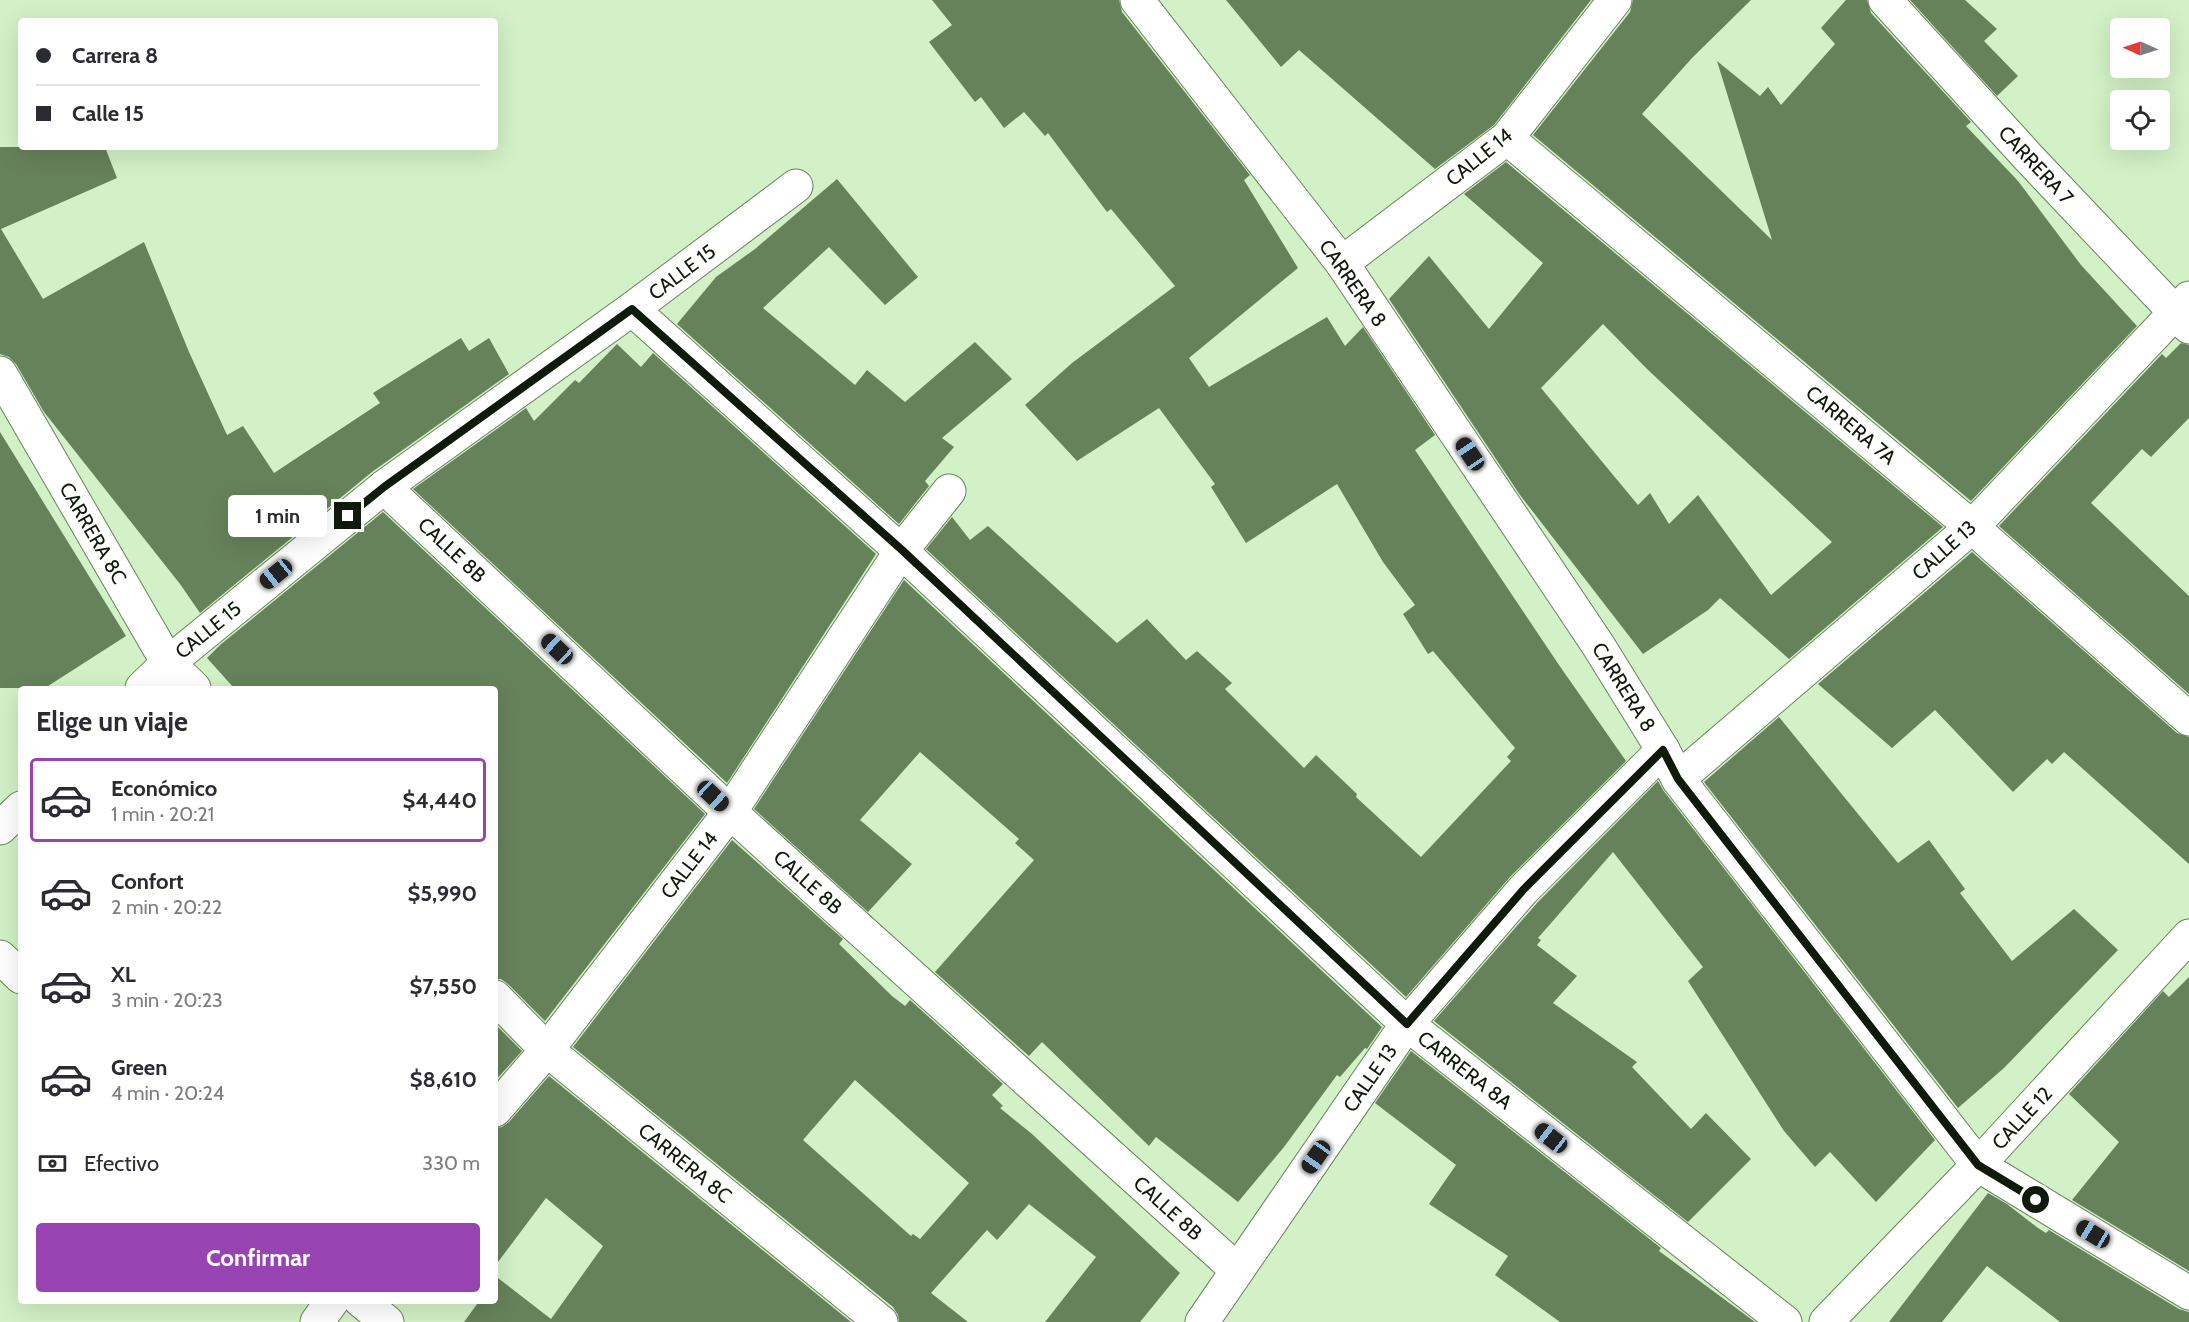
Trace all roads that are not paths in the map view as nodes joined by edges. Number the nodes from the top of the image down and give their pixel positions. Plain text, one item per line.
1 (1137, 0) edge
2 (1615, 0) edge
3 (1885, 0) edge
4 (1507, 138) junction
5 (796, 186) dead end
6 (1342, 263) junction
7 (632, 309) junction
8 (2184, 312) edge
9 (0, 373) edge
10 (384, 487) junction
11 (949, 491) dead end
12 (1972, 526) junction
13 (902, 550) junction
14 (168, 663) junction
15 (144, 686) edge
16 (192, 686) edge
17 (2189, 719) edge
18 (1663, 750) junction
19 (1678, 779) junction
20 (18, 811) edge
21 (730, 812) junction
22 (0, 828) edge
23 (2189, 936) edge
24 (0, 957) edge
25 (18, 974) edge
26 (498, 1000) edge
27 (1407, 1024) junction
28 (547, 1050) junction
29 (498, 1107) edge
30 (1978, 1165) junction
31 (1238, 1270) junction
32 (2189, 1293) edge
33 (330, 1304) edge
34 (365, 1304) edge
35 (317, 1322) edge
36 (387, 1322) edge
37 (881, 1322) edge
38 (1202, 1322) edge
39 (1785, 1322) edge
40 (1826, 1322) edge

1 - 6 street, CARRERA 8
2 - 4 street, CALLE 14
3 - 8 street, CARRERA 7
4 - 6 street, CALLE 14
4 - 12 street, CARRERA 7A
5 - 7 street, CALLE 15
6 - 18 street, CARRERA 8
7 - 10 street, CALLE 15
7 - 13 street, CARRERA 8A
8 - 12 street, CALLE 13
9 - 14 street, CARRERA 8C
10 - 14 street, CALLE 15
10 - 21 street, CALLE 8B
11 - 13 street, CALLE 14
12 - 17 street, CARRERA 7A
12 - 19 street, CALLE 13
13 - 21 street, CALLE 14
13 - 27 street, CARRERA 8A
14 - 15 street, CALLE 15
14 - 16 street, CARRERA 8C
18 - 19 street, CARRERA 8
18 - 27 street, CALLE 13
19 - 30 street, CARRERA 8
20 - 22 street
21 - 28 street, CALLE 14
21 - 31 street, CALLE 8B
23 - 30 street, CALLE 12
24 - 25 street
26 - 28 street, CARRERA 8C
27 - 31 street, CALLE 13
27 - 39 street, CARRERA 8A
28 - 29 street, CALLE 14
28 - 37 street, CARRERA 8C
30 - 32 street, CARRERA 8
30 - 40 street, CALLE 12
31 - 38 street, CALLE 13
33 - 35 street
34 - 36 street

